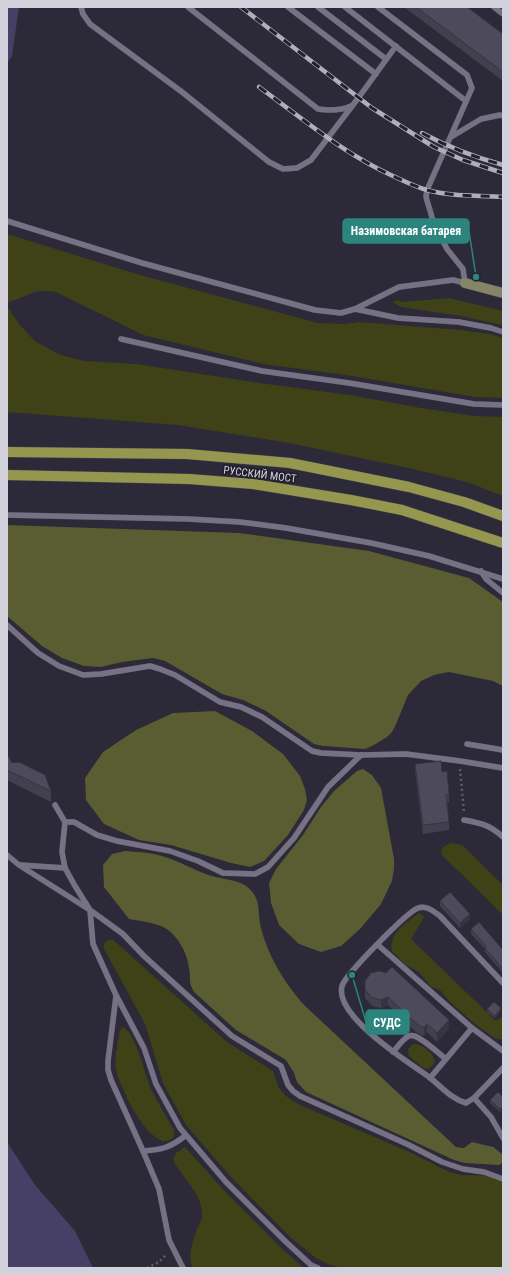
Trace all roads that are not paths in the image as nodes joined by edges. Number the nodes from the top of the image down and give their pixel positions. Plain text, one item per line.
1 (81, 7) edge
2 (188, 7) edge
3 (288, 7) edge
4 (318, 7) edge
5 (345, 7) edge
6 (378, 7) edge
7 (494, 7) edge
8 (503, 14) edge
9 (396, 46) junction
10 (386, 59) junction
11 (376, 74) junction
12 (466, 101) junction
13 (352, 106) junction
14 (503, 116) edge
15 (450, 137) junction
16 (7, 221) edge
17 (465, 283) junction
18 (503, 294) edge
19 (355, 309) junction
20 (503, 332) edge
21 (121, 339) dead end
22 (503, 405) edge
23 (7, 452) edge
24 (7, 475) edge
25 (7, 515) edge
26 (503, 516) edge
27 (503, 543) edge
28 (481, 571) junction
29 (503, 579) edge
30 (503, 592) edge
31 (7, 625) edge
32 (467, 744) dead end
33 (503, 750) edge
34 (361, 756) junction
35 (503, 768) edge
36 (55, 805) dead end
37 (464, 820) road end
38 (65, 822) junction
39 (503, 837) edge
40 (7, 855) edge
41 (19, 865) junction
42 (66, 868) junction
43 (90, 910) junction
44 (378, 945) junction
45 (503, 983) edge
46 (116, 996) junction
47 (472, 1028) junction
48 (503, 1051) edge
49 (393, 1052) junction
50 (446, 1060) junction
51 (503, 1068) edge
52 (430, 1078) junction
53 (474, 1098) junction
54 (185, 1136) junction
55 (503, 1138) edge
56 (143, 1151) junction
57 (503, 1178) edge
58 (183, 1268) edge
59 (318, 1268) edge

1 - 13 lane
2 - 13 lane
3 - 11 lane
4 - 10 lane
5 - 9 lane
6 - 12 lane
7 - 8 lane
9 - 10 lane
9 - 12 lane
10 - 11 lane
11 - 13 lane
12 - 15 lane
14 - 15 lane
15 - 17 lane
16 - 19 lane
17 - 18 street
17 - 19 lane
19 - 20 lane
21 - 22 lane
23 - 26 main road, РУССКИЙ МОСТ
24 - 27 main road, РУССКИЙ МОСТ
25 - 28 lane
28 - 29 lane
28 - 30 lane
31 - 34 lane
32 - 33 lane
34 - 35 lane
34 - 38 lane
36 - 38 lane
37 - 39 lane
38 - 42 lane
40 - 41 lane
41 - 42 lane
41 - 43 lane
42 - 43 lane
43 - 46 lane
43 - 57 lane
44 - 45 lane
44 - 47 lane
44 - 49 lane
46 - 54 lane
46 - 56 lane
47 - 48 lane
47 - 50 lane
49 - 50 lane
49 - 52 lane
50 - 52 lane
51 - 53 lane
52 - 53 lane
53 - 55 lane
54 - 56 lane
54 - 59 lane
56 - 58 lane

